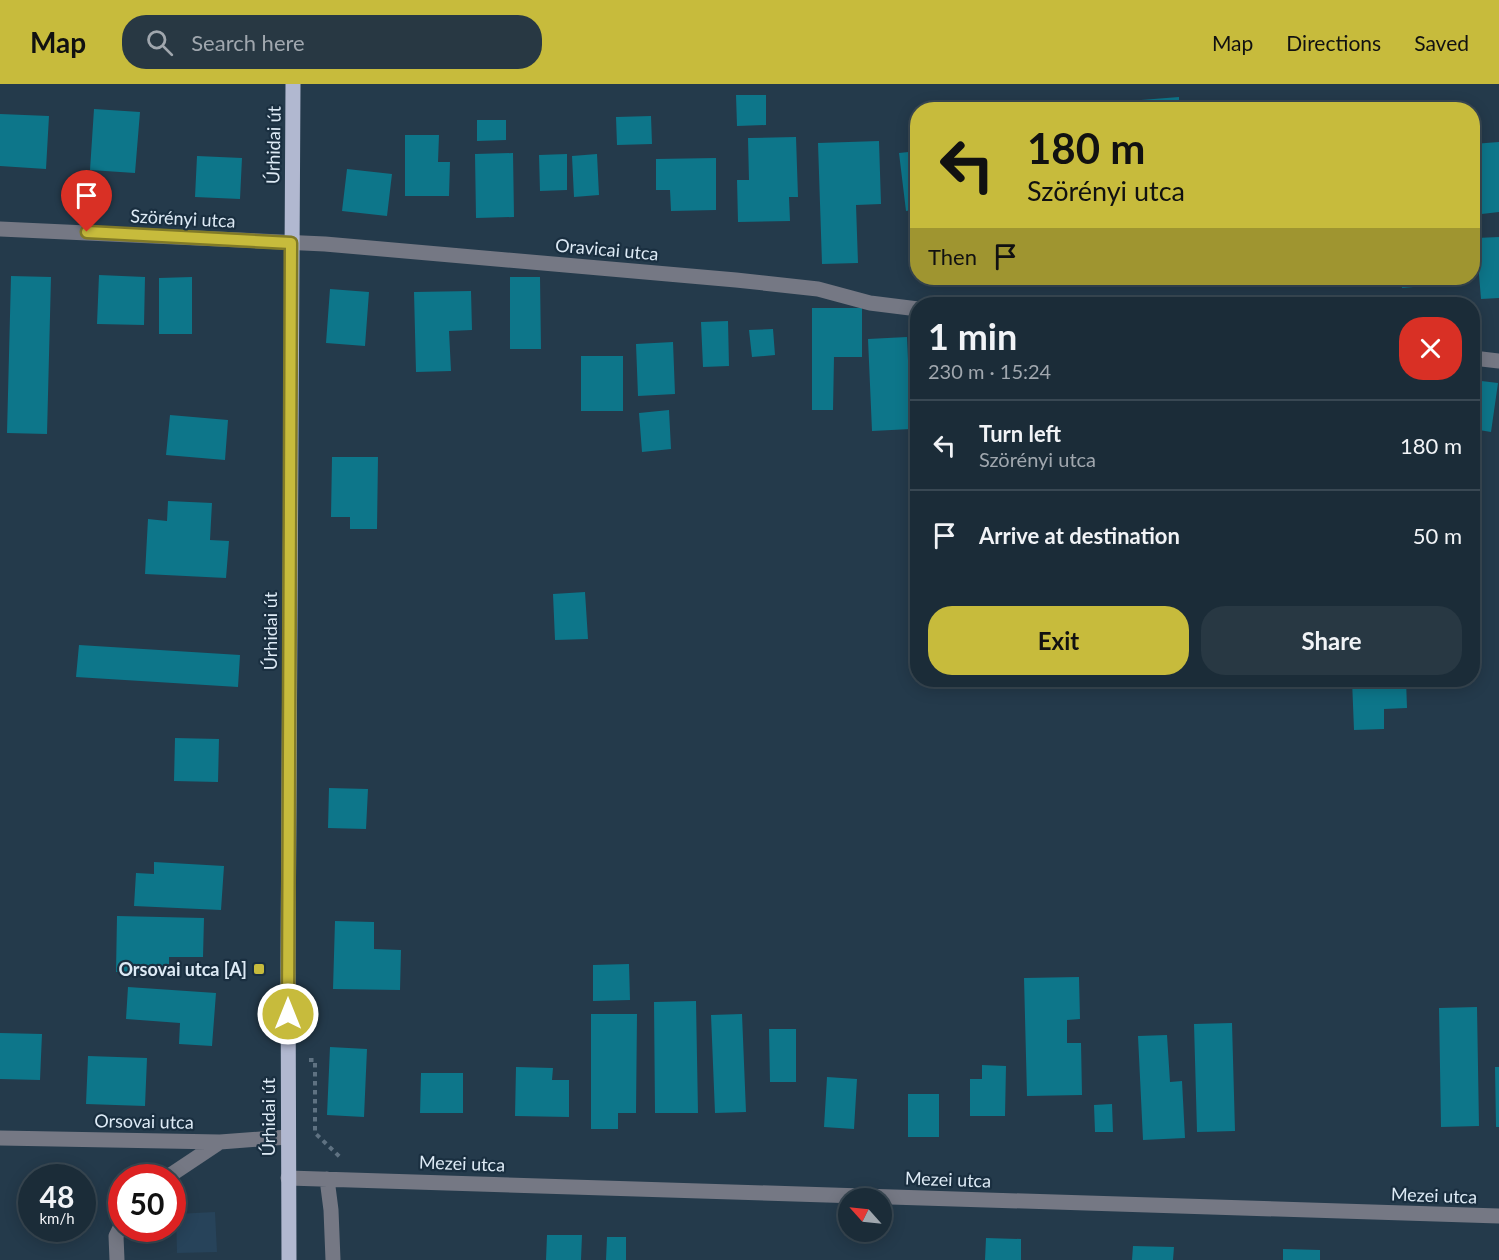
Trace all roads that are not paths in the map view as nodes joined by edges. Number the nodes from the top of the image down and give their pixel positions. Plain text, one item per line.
1 (293, 84) edge
2 (0, 229) edge
3 (291, 243) junction
4 (910, 308) edge
5 (1480, 359) edge
6 (1499, 361) edge
7 (288, 1137) junction
8 (0, 1138) edge
9 (220, 1142) junction
10 (186, 1165) edge
11 (288, 1178) junction
12 (327, 1179) junction
13 (1499, 1216) edge
14 (116, 1242) edge
15 (117, 1260) edge
16 (289, 1260) edge
17 (333, 1260) edge

1 - 3 main road, Úrhidai út
2 - 3 street, Szörényi utca
3 - 4 street, Oravicai utca
3 - 7 main road, Úrhidai út
5 - 6 street
7 - 9 street, Orsovai utca
7 - 11 main road, Úrhidai út
8 - 9 street, Orsovai utca
9 - 10 street
11 - 12 street, Mezei utca
11 - 16 main road, Úrhidai út
12 - 13 street, Mezei utca
12 - 17 street
14 - 15 street

